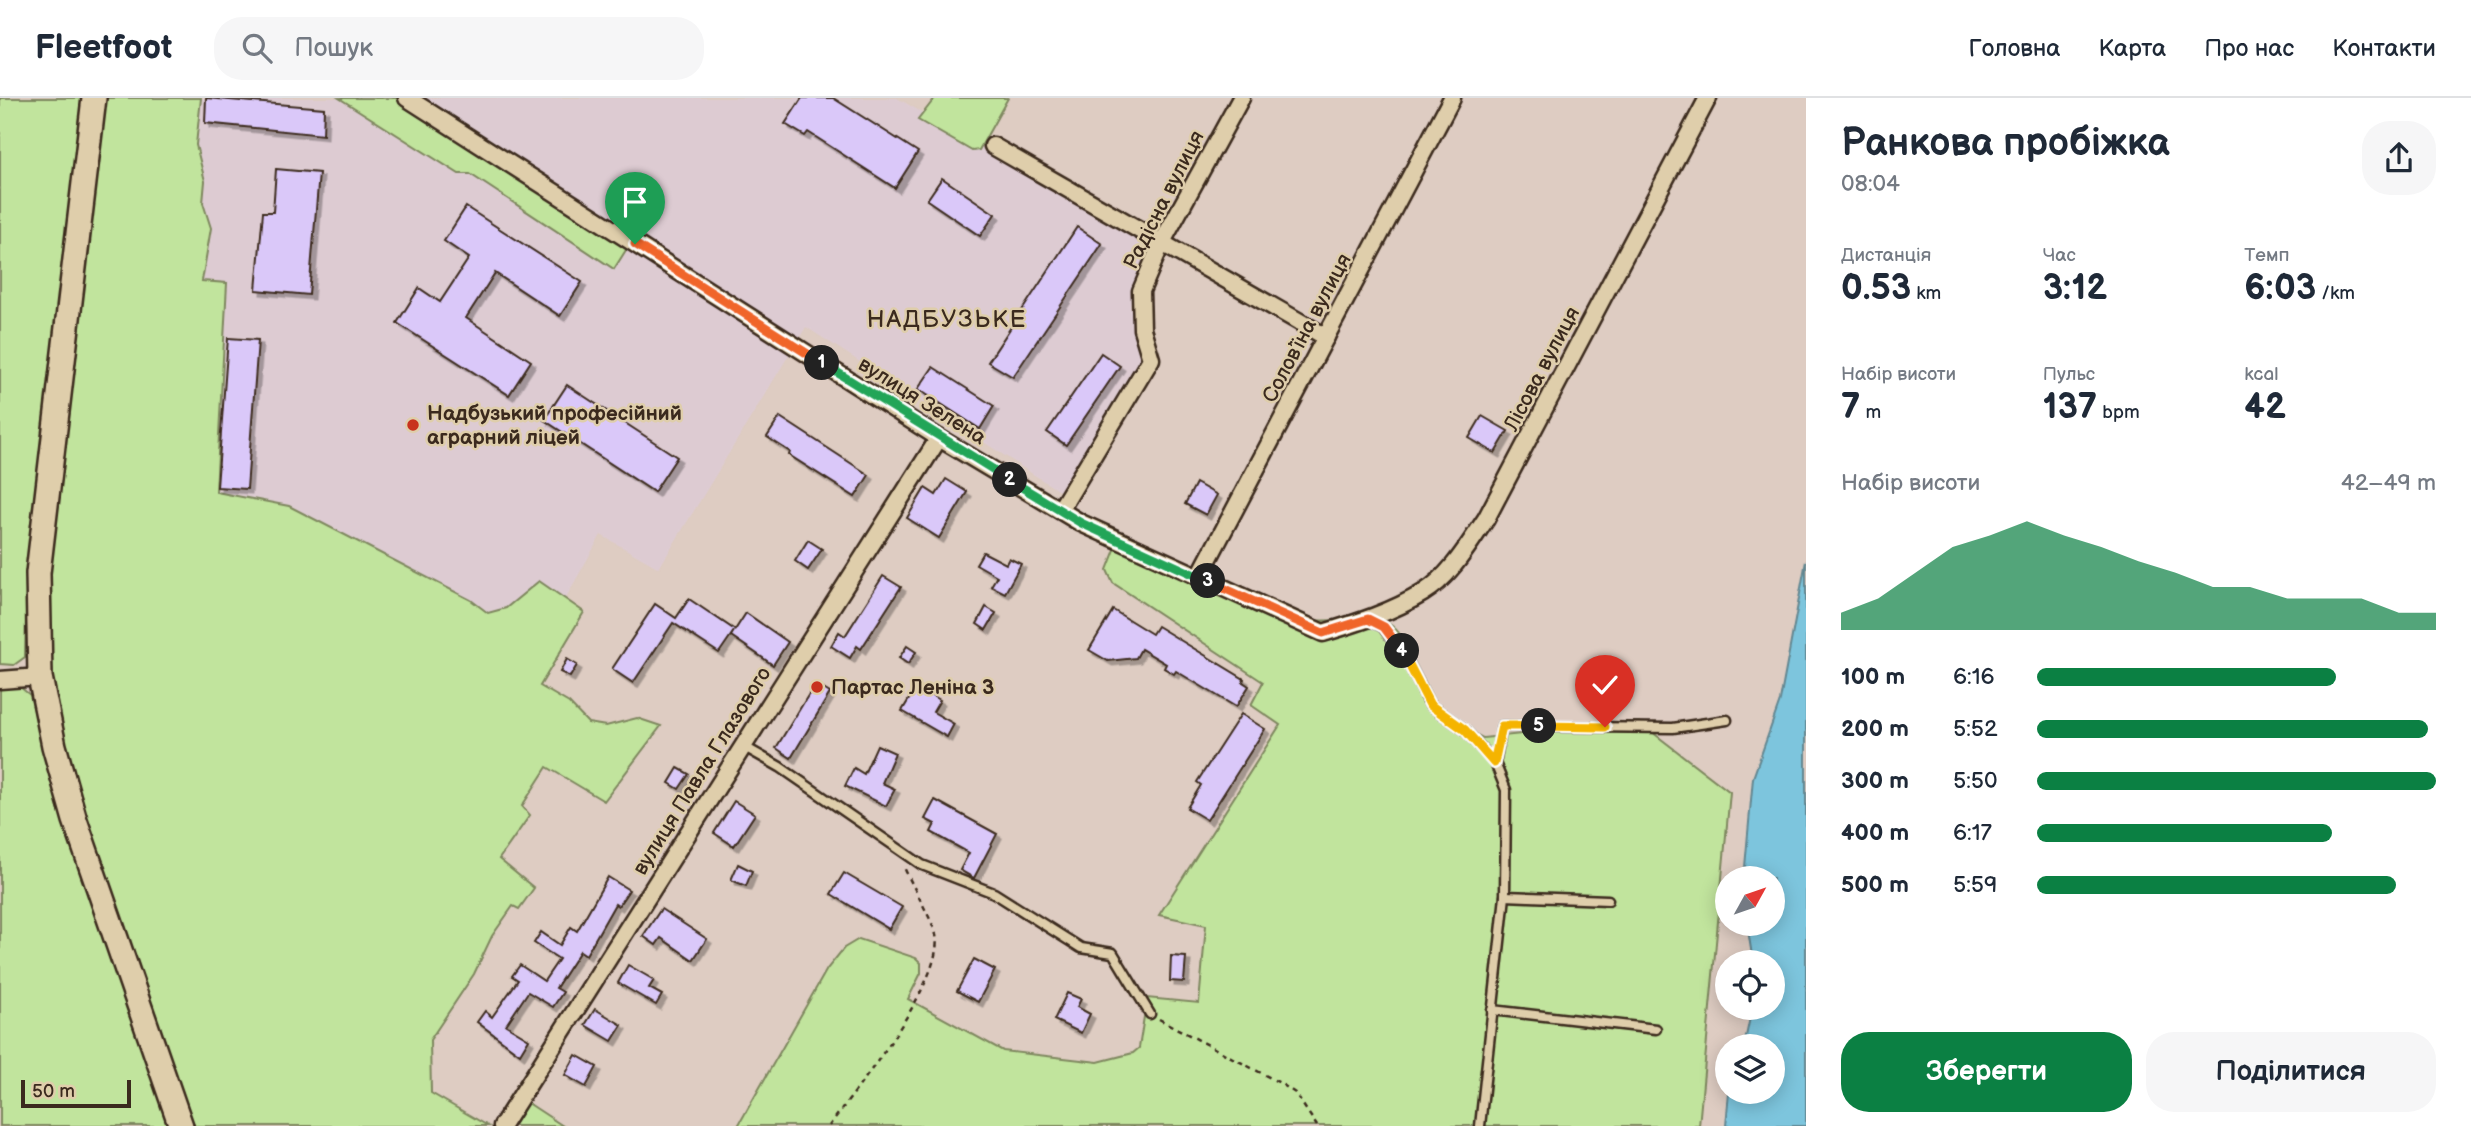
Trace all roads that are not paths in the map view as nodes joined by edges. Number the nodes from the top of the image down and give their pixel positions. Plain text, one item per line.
1 (94, 98) edge
2 (407, 98) edge
3 (1241, 98) edge
4 (1452, 98) edge
5 (1708, 98) edge
6 (993, 146) dead end
7 (1161, 244) junction
8 (1326, 337) junction
9 (939, 438) junction
10 (1060, 510) junction
11 (1199, 577) junction
12 (1368, 619) junction
13 (40, 677) junction
14 (0, 680) edge
15 (1727, 720) dead end
16 (743, 746) junction
17 (1494, 763) junction
18 (1505, 896) junction
19 (1608, 900) dead end
20 (1492, 1010) junction
21 (1150, 1014) road end
22 (1656, 1029) dead end
23 (181, 1126) edge
24 (502, 1126) edge
25 (1480, 1126) edge

1 - 13 main road
2 - 9 street, вулиця Зелена
3 - 7 street, Радісна вулиця
4 - 8 street, Соловʼїна вулиця
5 - 12 street, Лісова вулиця
6 - 7 street
7 - 8 street
7 - 10 street, Радісна вулиця
8 - 11 street, Соловʼїна вулиця
9 - 10 street, вулиця Зелена
9 - 16 street, вулиця Павла Глазового
10 - 11 street, вулиця Зелена
11 - 12 street, вулиця Зелена
12 - 17 lane
13 - 14 street
13 - 23 main road
15 - 17 lane
16 - 21 lane
16 - 24 street, вулиця Павла Глазового
17 - 18 lane
18 - 19 lane
18 - 20 lane
20 - 22 lane
20 - 25 lane

